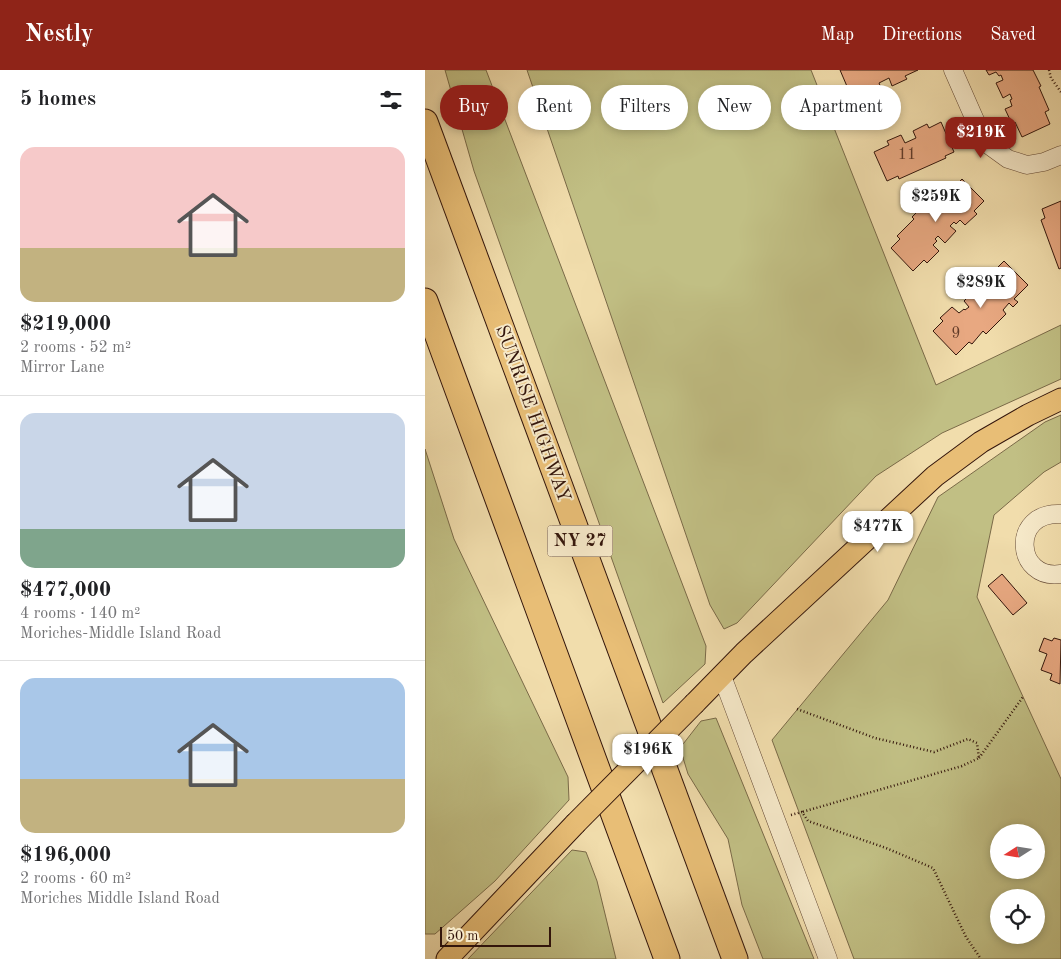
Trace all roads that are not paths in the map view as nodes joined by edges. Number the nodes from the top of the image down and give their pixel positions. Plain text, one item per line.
1 (953, 70) edge
2 (425, 122) edge
3 (1061, 155) edge
4 (425, 301) edge
5 (1061, 399) edge
6 (1061, 514) edge
7 (1061, 574) edge
8 (723, 676) junction
9 (447, 959) edge
10 (667, 959) edge
11 (735, 959) edge
12 (828, 959) edge

1 - 3 street
2 - 11 highway, SUNRISE HIGHWAY / NY 27
4 - 10 highway, NY 27
5 - 8 main road
6 - 7 street
8 - 9 main road, bridge
8 - 12 street

